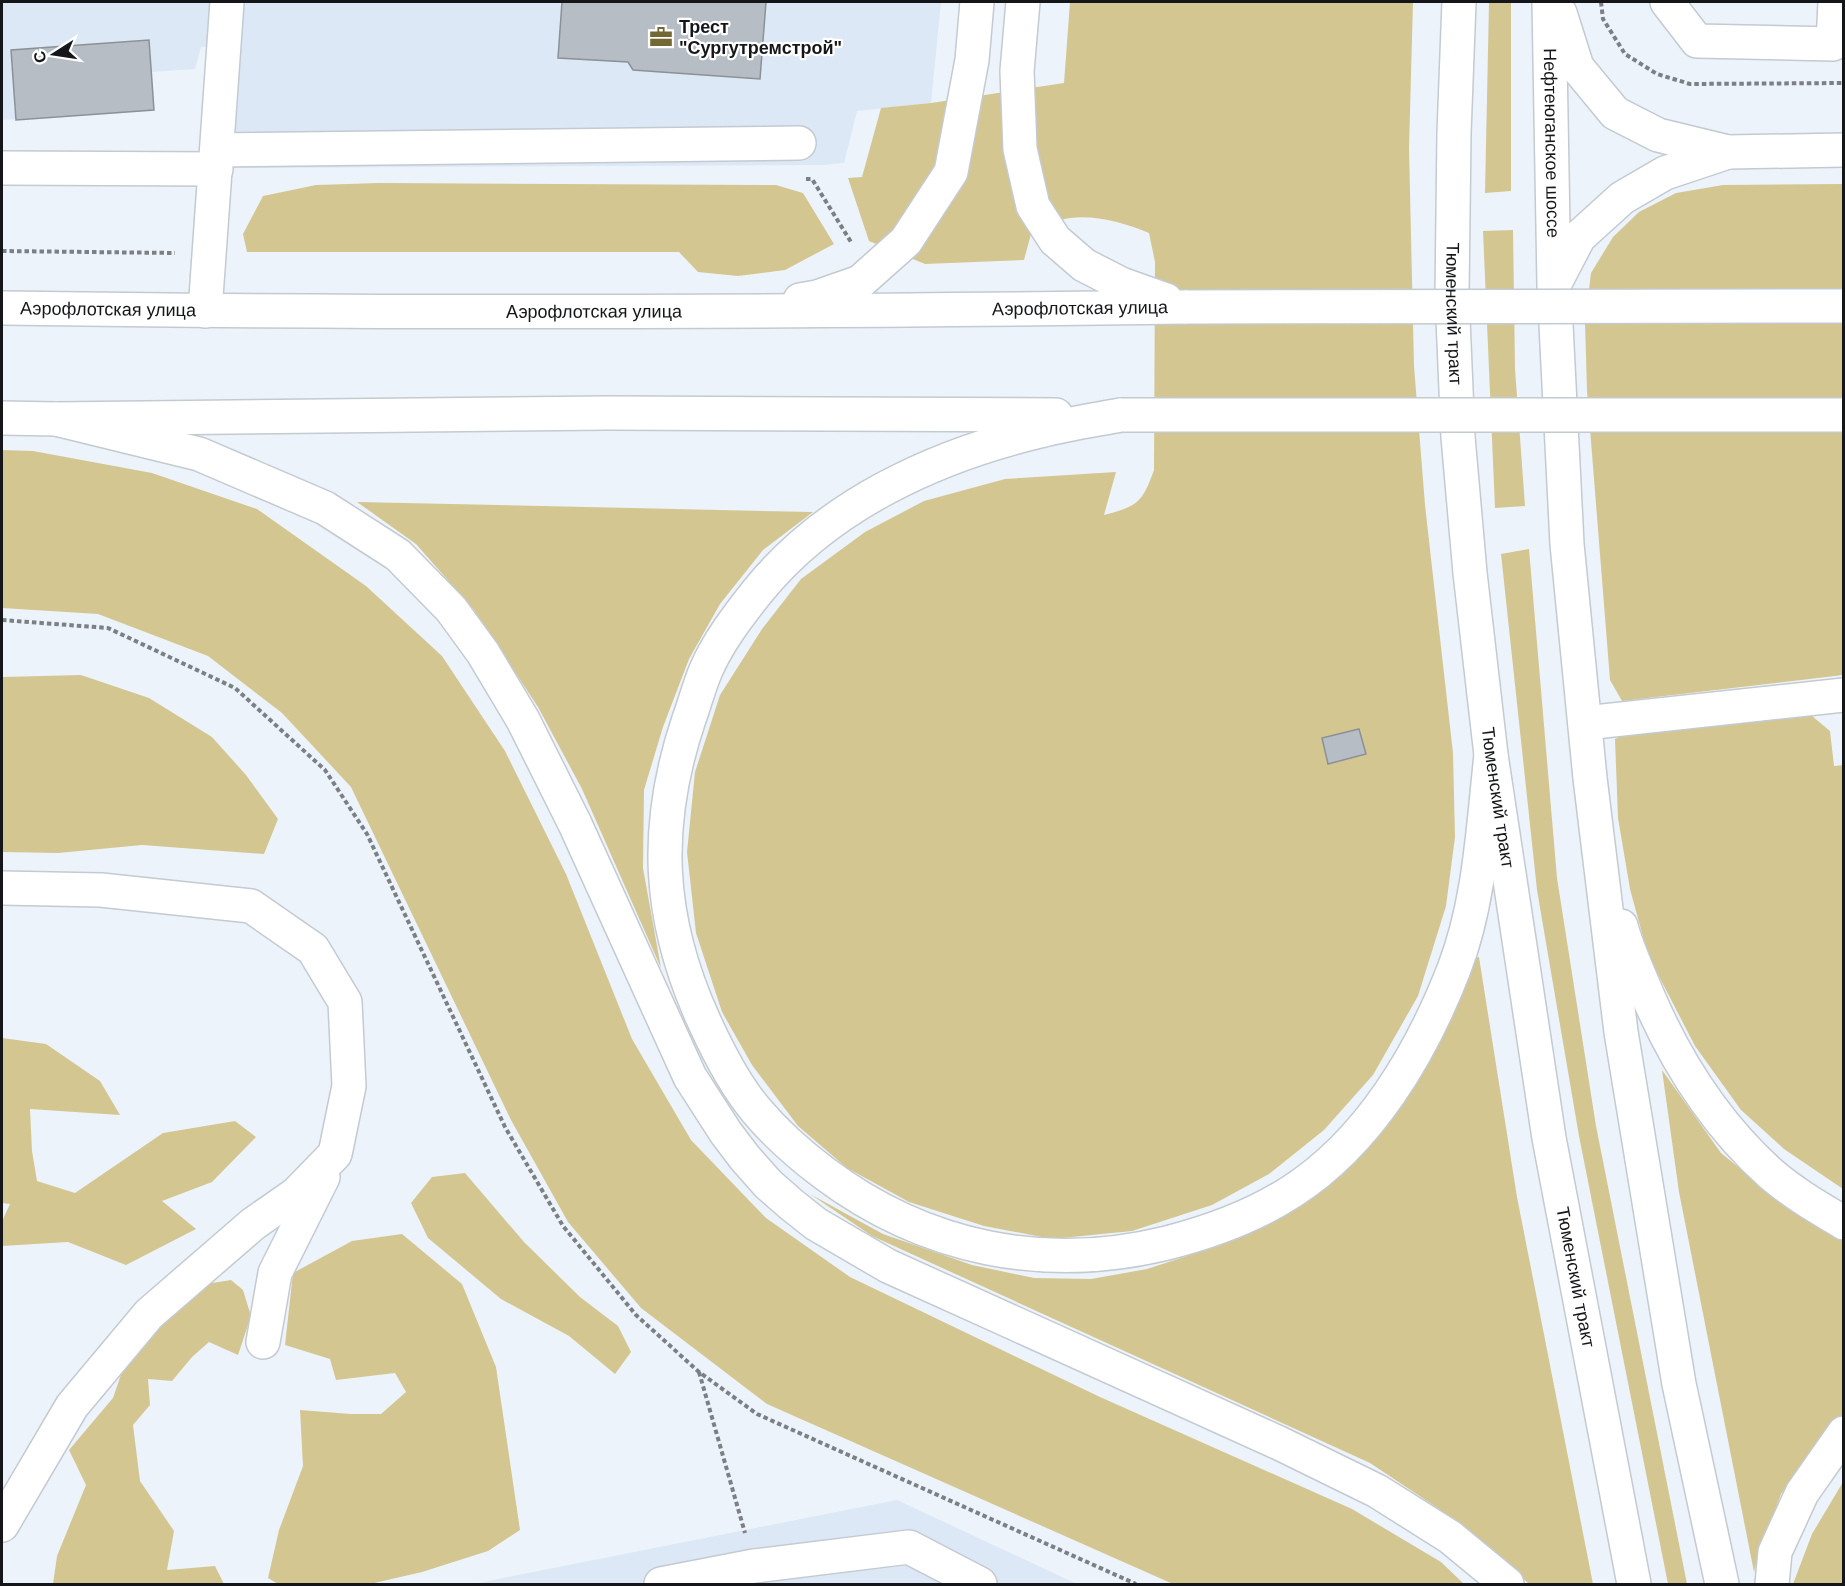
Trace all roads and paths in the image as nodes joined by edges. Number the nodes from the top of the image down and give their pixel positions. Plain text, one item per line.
1 (227, 2) edge
2 (977, 2) edge
3 (1023, 2) edge
4 (1459, 2) edge
5 (1549, 2) edge
6 (1557, 2) edge
7 (1667, 2) edge
8 (1835, 2) edge
9 (799, 143) dead end
10 (1844, 150) edge
11 (1728, 152) junction
12 (217, 159) junction
13 (2, 168) edge
14 (801, 179) dead end
15 (852, 243) dead end
16 (2, 251) edge
17 (210, 253) junction
18 (1554, 285) junction
19 (1120, 296) junction
20 (1844, 306) edge
21 (2, 308) edge
22 (205, 311) junction
23 (716, 312) junction
24 (1121, 415) junction
25 (1844, 415) edge
26 (2, 418) edge
27 (56, 419) junction
28 (2, 620) edge
29 (1844, 695) edge
30 (1585, 723) junction
31 (1491, 755) junction
32 (1590, 778) junction
33 (2, 888) edge
34 (335, 1154) junction
35 (1844, 1223) edge
36 (263, 1342) dead end
37 (699, 1372) junction
38 (1844, 1433) edge
39 (2, 1525) edge
40 (756, 1575) edge
41 (661, 1584) edge
42 (980, 1584) edge
43 (1136, 1584) edge
44 (1507, 1584) edge
45 (1634, 1584) edge
46 (1722, 1584) edge
47 (1772, 1584) edge

1 - 12 main road
2 - 23 main road
3 - 19 main road
4 - 31 main road, Тюменский тракт
5 - 18 main road, Нефтеюганское шоссе
6 - 11 main road
7 - 8 main road
9 - 12 main road
10 - 11 main road
11 - 18 main road
12 - 13 main road
12 - 17 main road
14 - 15 path
16 - 17 path
17 - 22 main road
18 - 30 main road
19 - 20 main road, Аэрофлотская улица, bridge
19 - 23 main road, Аэрофлотская улица
21 - 22 main road, Аэрофлотская улица
22 - 23 main road, Аэрофлотская улица
24 - 25 main road, bridge
24 - 27 main road
24 - 31 main road
26 - 27 main road
27 - 44 main road
28 - 37 path
29 - 30 main road
30 - 32 main road
31 - 45 main road, Тюменский тракт
32 - 35 main road
32 - 46 main road
33 - 34 main road
34 - 36 main road
34 - 39 main road
37 - 40 path
37 - 43 path
38 - 47 main road
40 - 41 main road
40 - 42 main road

